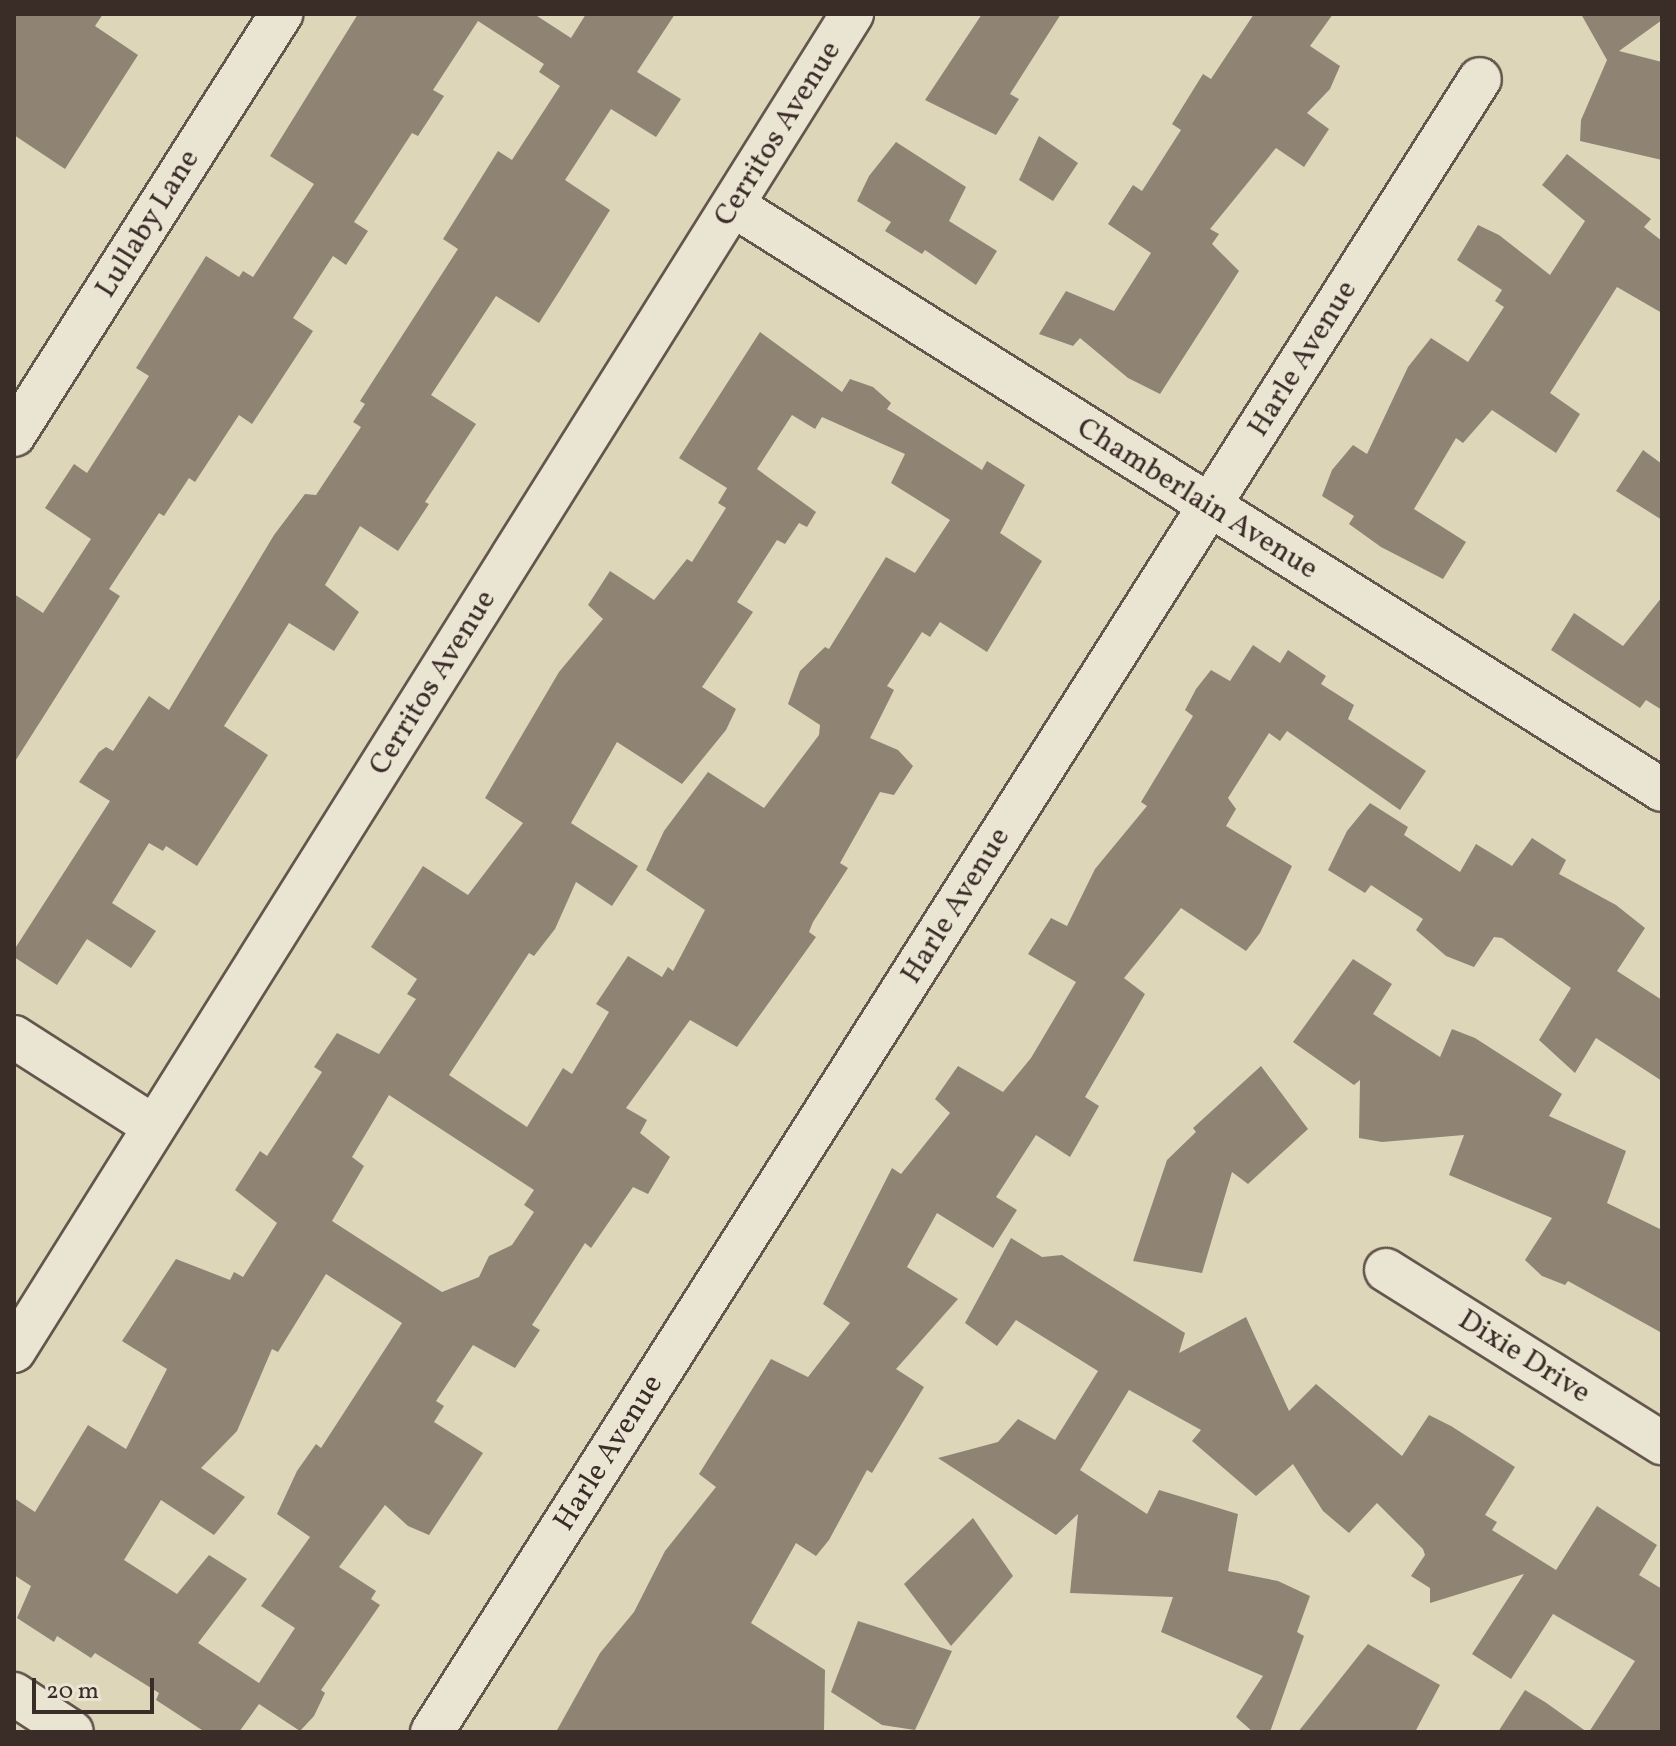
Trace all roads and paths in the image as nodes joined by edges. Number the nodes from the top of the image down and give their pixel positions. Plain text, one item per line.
1 (281, 14) edge
2 (852, 14) edge
3 (1480, 79) dead end
4 (734, 206) junction
5 (14, 435) edge
6 (1209, 507) junction
7 (1662, 790) edge
8 (14, 1037) edge
9 (153, 1126) junction
10 (1386, 1270) dead end
11 (14, 1351) edge
12 (1662, 1443) edge
13 (14, 1694) edge
14 (72, 1732) edge
15 (432, 1732) edge

1 - 5 street, Lullaby Lane
2 - 4 street, Cerritos Avenue
3 - 6 street, Harle Avenue
4 - 6 street, Chamberlain Avenue
4 - 9 street, Cerritos Avenue
6 - 7 street, Chamberlain Avenue
6 - 15 street, Harle Avenue
8 - 9 street
9 - 11 street, Cerritos Avenue
10 - 12 street, Dixie Drive
13 - 14 street

